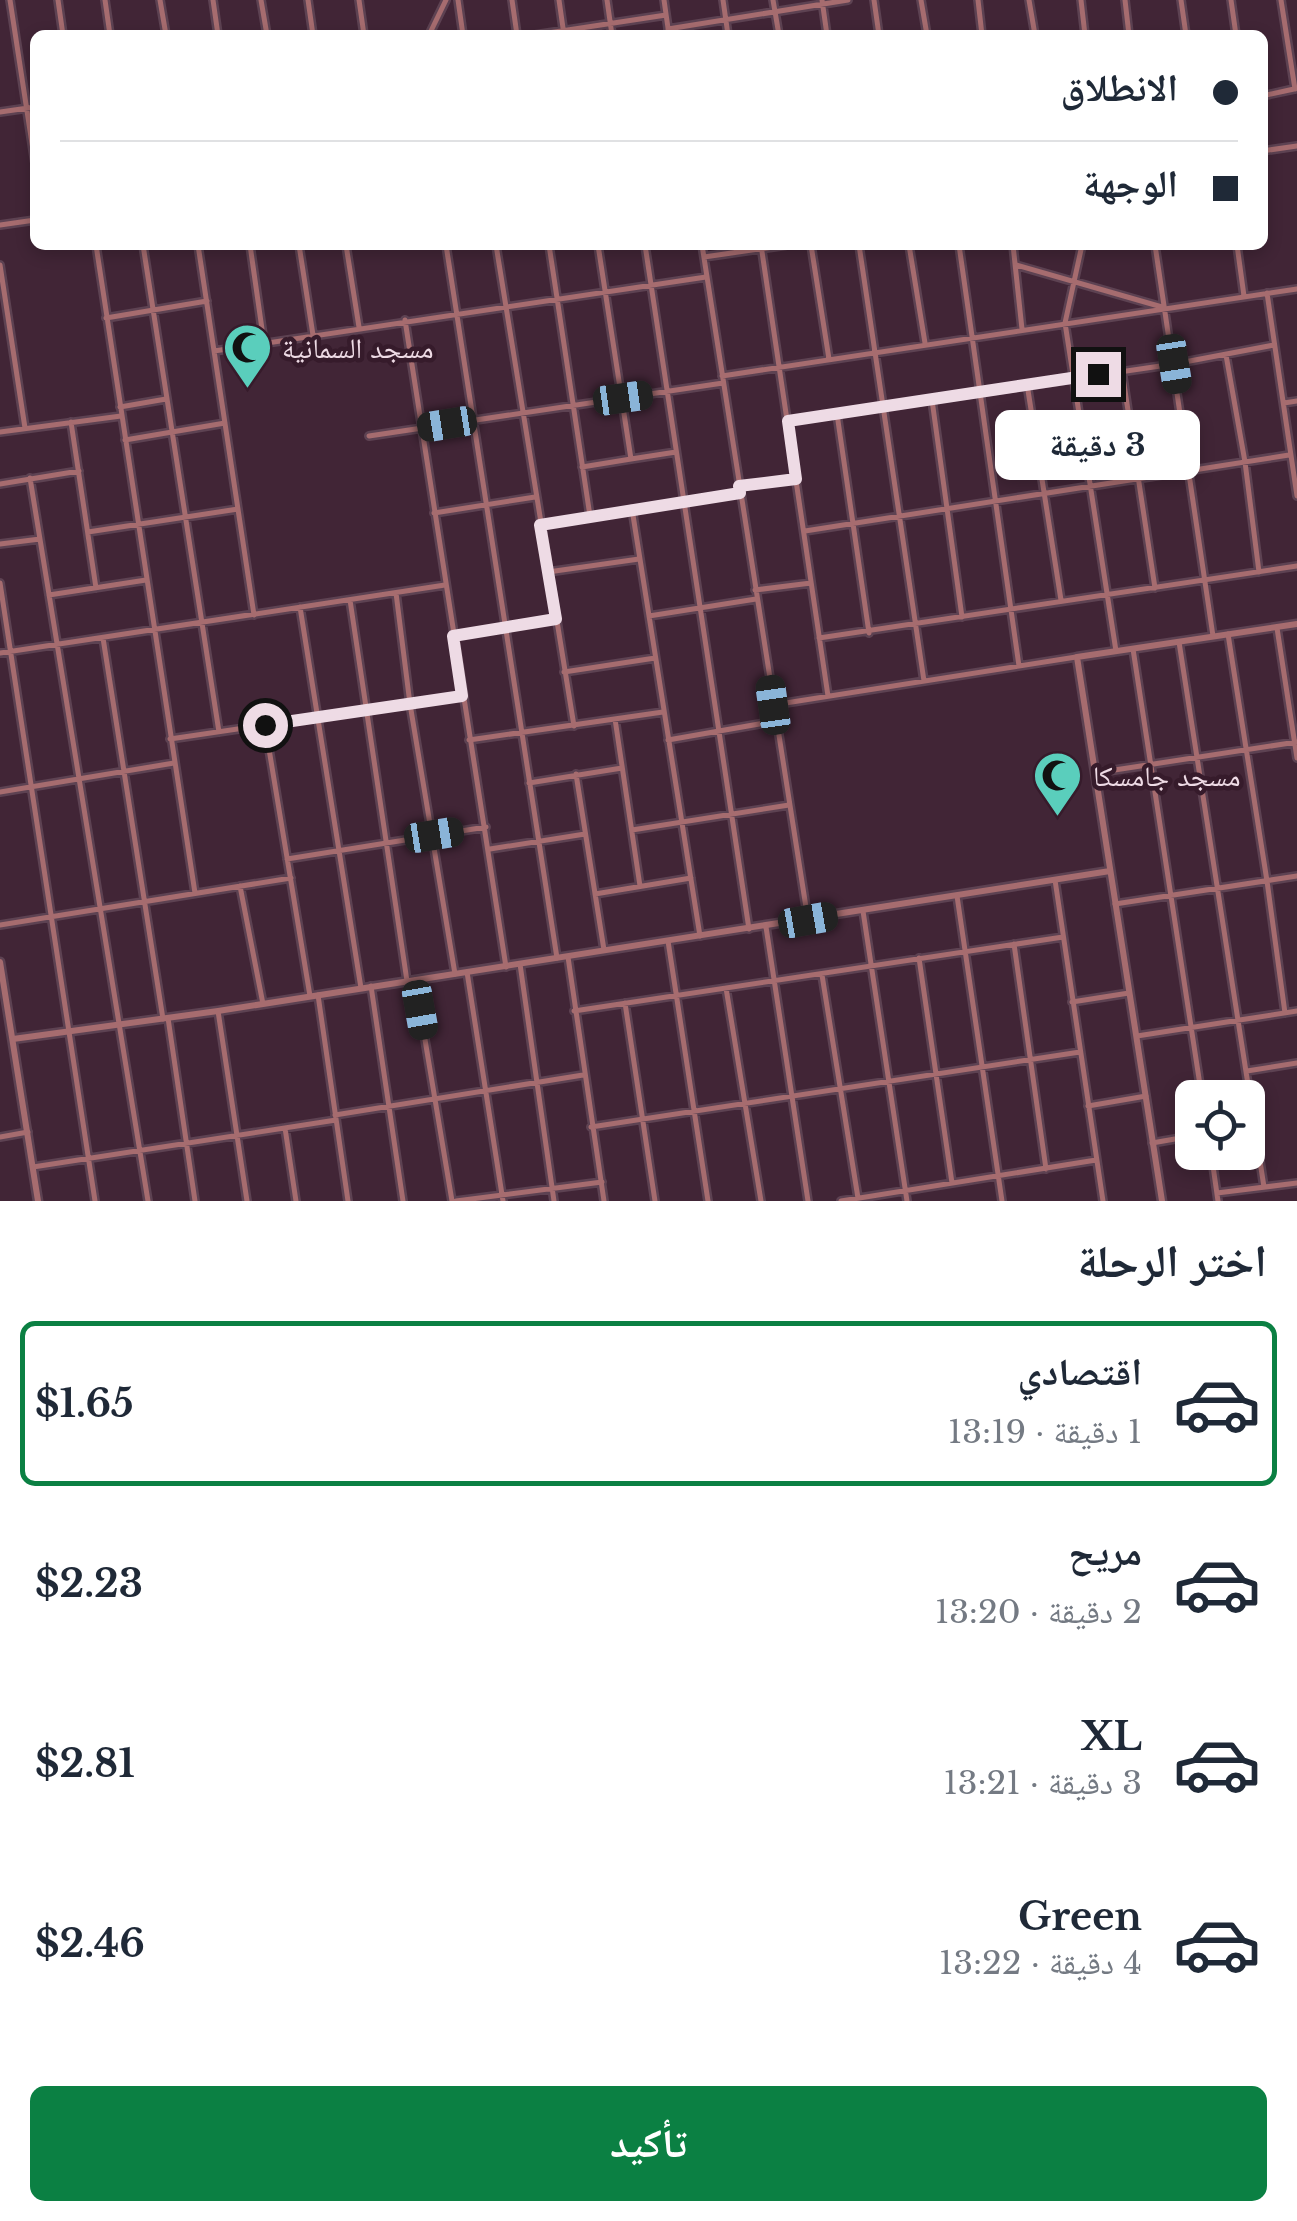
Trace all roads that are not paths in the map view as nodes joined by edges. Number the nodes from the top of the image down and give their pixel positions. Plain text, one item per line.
1 (9, 0) edge
2 (58, 0) edge
3 (105, 0) edge
4 (160, 0) edge
5 (213, 0) edge
6 (262, 0) edge
7 (308, 0) edge
8 (359, 0) edge
9 (446, 0) edge
10 (458, 0) edge
11 (512, 0) edge
12 (558, 0) edge
13 (606, 0) edge
14 (664, 0) edge
15 (723, 0) edge
16 (774, 0) edge
17 (848, 0) edge
18 (874, 0) edge
19 (921, 0) edge
20 (978, 0) edge
21 (1029, 0) edge
22 (1081, 0) edge
23 (1125, 0) edge
24 (1181, 0) edge
25 (1232, 0) edge
26 (1282, 0) edge
27 (0, 1) edge
28 (822, 2) edge
29 (776, 12) junction
30 (666, 15) junction
31 (726, 20) junction
32 (610, 24) junction
33 (63, 30) edge
34 (109, 30) edge
35 (165, 30) edge
36 (217, 30) edge
37 (266, 30) edge
38 (313, 30) edge
39 (363, 30) edge
40 (431, 30) edge
41 (462, 30) edge
42 (516, 30) edge
43 (563, 30) edge
44 (579, 30) edge
45 (611, 30) edge
46 (669, 30) edge
47 (678, 30) edge
48 (727, 30) edge
49 (778, 30) edge
50 (827, 30) edge
51 (878, 30) edge
52 (926, 30) edge
53 (981, 30) edge
54 (1034, 30) edge
55 (1084, 30) edge
56 (1129, 30) edge
57 (1185, 30) edge
58 (1235, 30) edge
59 (1296, 89) edge
60 (1268, 95) edge
61 (26, 108) junction
62 (30, 108) edge
63 (0, 112) edge
64 (30, 132) edge
65 (1297, 146) edge
66 (1268, 150) edge
67 (30, 221) edge
68 (0, 225) edge
69 (97, 250) edge
70 (144, 250) edge
71 (199, 250) edge
72 (251, 250) edge
73 (300, 250) edge
74 (347, 250) edge
75 (447, 250) edge
76 (497, 250) edge
77 (550, 250) edge
78 (599, 250) edge
79 (646, 250) edge
80 (703, 250) edge
81 (745, 250) edge
82 (762, 250) edge
83 (812, 250) edge
84 (861, 250) edge
85 (910, 250) edge
86 (960, 250) edge
87 (1014, 250) edge
88 (1079, 250) edge
89 (1157, 250) edge
90 (1238, 250) edge
91 (704, 257) junction
92 (0, 265) edge
93 (1016, 265) junction
94 (706, 277) junction
95 (1074, 280) junction
96 (652, 285) junction
97 (1297, 289) edge
98 (606, 291) junction
99 (1267, 292) junction
100 (1244, 296) junction
101 (557, 298) junction
102 (206, 300) junction
103 (506, 305) junction
104 (1164, 308) junction
105 (153, 310) junction
106 (456, 312) junction
107 (106, 318) junction
108 (404, 320) junction
109 (1066, 323) junction
110 (9, 324) junction
111 (0, 326) edge
112 (359, 327) junction
113 (1022, 330) junction
114 (313, 335) junction
115 (971, 337) junction
116 (264, 342) junction
117 (925, 344) junction
118 (1274, 345) junction
119 (214, 351) junction
120 (875, 351) junction
121 (1226, 355) junction
122 (829, 359) junction
123 (1174, 364) junction
124 (778, 367) junction
125 (1122, 371) junction
126 (1074, 377) junction
127 (723, 379) junction
128 (1027, 384) junction
129 (668, 392) junction
130 (980, 392) junction
131 (623, 398) junction
132 (167, 399) junction
133 (932, 400) junction
134 (1297, 401) edge
135 (1284, 403) junction
136 (573, 405) junction
137 (120, 407) junction
138 (883, 408) junction
139 (522, 413) junction
140 (837, 414) junction
141 (121, 416) junction
142 (473, 420) junction
143 (788, 421) junction
144 (71, 422) junction
145 (225, 424) junction
146 (25, 428) junction
147 (421, 428) junction
148 (0, 432) edge
149 (172, 433) junction
150 (370, 436) dead end
151 (125, 440) junction
152 (676, 452) junction
153 (1289, 455) junction
154 (631, 459) junction
155 (1246, 462) junction
156 (582, 467) junction
157 (79, 471) junction
158 (1191, 471) junction
159 (30, 478) junction
160 (796, 479) junction
161 (1138, 480) junction
162 (0, 484) edge
163 (1092, 487) junction
164 (740, 490) junction
165 (1044, 494) junction
166 (1297, 496) edge
167 (536, 497) junction
168 (683, 502) junction
169 (996, 502) junction
170 (486, 505) junction
171 (238, 509) junction
172 (632, 509) junction
173 (949, 509) junction
174 (434, 513) junction
175 (590, 516) junction
176 (902, 516) junction
177 (186, 517) junction
178 (137, 524) junction
179 (855, 524) junction
180 (540, 525) junction
181 (88, 532) junction
182 (805, 532) junction
183 (40, 540) junction
184 (0, 544) edge
185 (640, 558) junction
186 (1297, 566) edge
187 (548, 572) junction
188 (1259, 572) junction
189 (146, 580) junction
190 (1206, 580) junction
191 (811, 582) junction
192 (0, 583) edge
193 (446, 585) junction
194 (96, 588) junction
195 (1154, 588) junction
196 (755, 590) junction
197 (396, 593) junction
198 (49, 595) junction
199 (1107, 595) junction
200 (756, 598) junction
201 (350, 600) junction
202 (1061, 600) junction
203 (300, 608) junction
204 (700, 608) junction
205 (1011, 610) junction
206 (254, 614) junction
207 (648, 616) junction
208 (962, 618) junction
209 (556, 619) junction
210 (202, 622) junction
211 (1297, 624) edge
212 (917, 625) junction
213 (1276, 627) junction
214 (505, 628) junction
215 (154, 630) junction
216 (869, 633) junction
217 (1228, 634) junction
218 (453, 636) junction
219 (1213, 636) junction
220 (104, 638) junction
221 (819, 638) junction
222 (1179, 642) junction
223 (57, 645) junction
224 (1133, 648) junction
225 (1116, 651) junction
226 (11, 652) junction
227 (0, 654) edge
228 (1078, 657) junction
229 (655, 658) junction
230 (1020, 666) junction
231 (564, 672) junction
232 (924, 681) junction
233 (462, 696) junction
234 (828, 696) junction
235 (410, 704) junction
236 (773, 705) junction
237 (364, 710) junction
238 (664, 712) junction
239 (316, 717) junction
240 (615, 719) junction
241 (776, 721) junction
242 (265, 725) junction
243 (574, 726) junction
244 (720, 731) junction
245 (218, 732) junction
246 (522, 733) junction
247 (170, 739) junction
248 (469, 740) junction
249 (668, 740) junction
250 (1295, 742) edge
251 (1246, 750) junction
252 (1198, 757) junction
253 (1297, 758) edge
254 (174, 763) junction
255 (1153, 763) junction
256 (622, 768) junction
257 (125, 771) junction
258 (1095, 773) junction
259 (576, 774) junction
260 (78, 778) junction
261 (529, 782) junction
262 (31, 785) junction
263 (0, 792) edge
264 (789, 805) junction
265 (732, 816) junction
266 (683, 822) junction
267 (486, 827) junction
268 (632, 830) junction
269 (586, 834) junction
270 (434, 835) junction
271 (538, 842) junction
272 (385, 843) junction
273 (489, 849) junction
274 (341, 850) junction
275 (287, 858) junction
276 (1110, 871) junction
277 (1297, 876) edge
278 (291, 878) junction
279 (691, 878) junction
280 (1055, 880) junction
281 (1268, 881) junction
282 (240, 886) junction
283 (640, 886) junction
284 (1220, 888) junction
285 (196, 893) junction
286 (595, 894) junction
287 (1172, 894) junction
288 (957, 896) junction
289 (146, 901) junction
290 (1116, 904) junction
291 (98, 909) junction
292 (863, 911) junction
293 (52, 916) junction
294 (808, 920) junction
295 (0, 925) edge
296 (766, 926) junction
297 (749, 929) junction
298 (700, 936) junction
299 (1063, 937) junction
300 (668, 941) junction
301 (1014, 944) junction
302 (604, 950) junction
303 (965, 952) junction
304 (568, 956) junction
305 (557, 958) junction
306 (919, 958) junction
307 (0, 962) edge
308 (520, 964) junction
309 (870, 966) junction
310 (506, 967) junction
311 (466, 972) junction
312 (455, 974) junction
313 (822, 975) junction
314 (411, 980) junction
315 (774, 980) junction
316 (371, 986) junction
317 (362, 988) junction
318 (726, 988) junction
319 (1129, 992) junction
320 (676, 995) junction
321 (314, 996) junction
322 (1072, 1002) junction
323 (625, 1003) junction
324 (263, 1004) junction
325 (218, 1011) junction
326 (1297, 1011) edge
327 (574, 1012) junction
328 (1285, 1013) junction
329 (165, 1019) junction
330 (1238, 1020) junction
331 (10, 1022) junction
332 (0, 1024) edge
333 (117, 1024) junction
334 (1190, 1027) junction
335 (69, 1031) junction
336 (1136, 1036) junction
337 (13, 1040) junction
338 (1080, 1052) junction
339 (1030, 1060) junction
340 (1296, 1063) edge
341 (982, 1067) junction
342 (1247, 1071) junction
343 (1297, 1073) edge
344 (936, 1074) junction
345 (584, 1075) junction
346 (1199, 1080) edge
347 (1248, 1080) edge
348 (888, 1082) junction
349 (536, 1083) junction
350 (840, 1089) junction
351 (485, 1091) junction
352 (792, 1096) junction
353 (1146, 1096) junction
354 (436, 1099) junction
355 (744, 1103) junction
356 (389, 1106) junction
357 (1088, 1106) junction
358 (694, 1111) junction
359 (336, 1118) junction
360 (643, 1119) junction
361 (592, 1126) junction
362 (285, 1128) junction
363 (28, 1132) junction
364 (0, 1136) edge
365 (237, 1136) junction
366 (1175, 1139) edge
367 (1152, 1142) junction
368 (186, 1144) junction
369 (139, 1151) junction
370 (89, 1158) junction
371 (1096, 1160) junction
372 (33, 1167) junction
373 (1046, 1168) junction
374 (1214, 1170) edge
375 (1260, 1170) edge
376 (998, 1176) junction
377 (602, 1182) junction
378 (1297, 1183) edge
379 (952, 1184) junction
380 (552, 1186) junction
381 (1264, 1187) junction
382 (905, 1191) junction
383 (502, 1197) edge
384 (1218, 1197) edge
385 (858, 1198) junction
386 (38, 1201) edge
387 (95, 1201) edge
388 (148, 1201) edge
389 (195, 1201) edge
390 (247, 1201) edge
391 (296, 1201) edge
392 (348, 1201) edge
393 (402, 1201) edge
394 (454, 1201) edge
395 (554, 1201) edge
396 (604, 1201) edge
397 (655, 1201) edge
398 (708, 1201) edge
399 (760, 1201) edge
400 (808, 1201) edge
401 (842, 1201) edge
402 (907, 1201) edge
403 (1002, 1201) edge
404 (1103, 1201) edge
405 (1162, 1201) edge

1 - 27 street
1 - 61 street
2 - 33 street
3 - 34 street
4 - 35 street
5 - 36 street
6 - 37 street
7 - 38 street
8 - 39 street
9 - 40 street
10 - 41 street
11 - 42 street
12 - 43 street
13 - 32 street
14 - 30 street
15 - 31 street
16 - 29 street
17 - 28 street
18 - 51 street
19 - 52 street
20 - 53 street
21 - 54 street
22 - 55 street
23 - 56 street
24 - 57 street
25 - 58 street
26 - 59 street
28 - 29 street
28 - 50 street
29 - 31 street
29 - 49 street
30 - 32 street
30 - 46 street
31 - 47 street
31 - 48 street
32 - 44 street
32 - 45 street
59 - 60 street
61 - 62 street
61 - 63 street
61 - 64 street
65 - 66 street
67 - 68 street
69 - 107 street
70 - 105 street
71 - 102 street
72 - 116 street
73 - 114 street
74 - 112 street
75 - 106 street
76 - 103 street
77 - 101 street
78 - 98 street
79 - 96 street
80 - 91 street
81 - 91 street
82 - 124 street
83 - 122 street
84 - 120 street
85 - 117 street
86 - 115 street
87 - 93 street
88 - 95 street
89 - 104 street
90 - 100 street
91 - 94 street
92 - 110 street
93 - 95 street
93 - 113 street
94 - 96 street
94 - 127 street
95 - 104 street
95 - 109 street
96 - 98 street
96 - 129 street
97 - 99 street
98 - 101 street
98 - 131 street
99 - 100 street
99 - 118 street
100 - 104 street
101 - 103 street
101 - 136 street
102 - 105 street
102 - 119 street
103 - 106 street
103 - 139 street
104 - 109 street
104 - 123 street
105 - 107 street
105 - 132 street
106 - 108 street
106 - 142 street
107 - 137 street
108 - 112 street
108 - 147 street
109 - 113 street
109 - 126 street
110 - 111 street
110 - 146 street
112 - 114 street
113 - 115 street
114 - 116 street
115 - 117 street
115 - 130 street
116 - 119 street
117 - 120 street
118 - 121 street
118 - 135 street
119 - 145 street
120 - 122 street
120 - 138 street
121 - 123 street
121 - 155 street
122 - 124 street
123 - 125 street
123 - 158 street
124 - 127 street
124 - 143 street
125 - 126 street
125 - 161 street
126 - 128 street
126 - 163 street
127 - 129 street
127 - 164 street
128 - 130 street
128 - 165 street
129 - 131 street
129 - 152 street
130 - 133 street
130 - 169 street
131 - 136 street
131 - 154 street
132 - 137 street
132 - 149 street
133 - 138 street
133 - 173 street
134 - 135 street
135 - 153 street
136 - 139 street
136 - 156 street
137 - 141 street
138 - 140 street
138 - 176 street
139 - 142 street
139 - 167 street
140 - 143 street
140 - 179 street
141 - 144 street
141 - 151 street
142 - 147 street
142 - 170 street
143 - 160 street
144 - 146 street
144 - 157 street
145 - 149 street
145 - 171 street
146 - 148 street
147 - 150 street
147 - 174 street
149 - 151 street
149 - 177 street
151 - 178 street
152 - 154 street
152 - 168 street
153 - 155 street
153 - 166 street
154 - 156 street
155 - 158 street
155 - 188 street
156 - 175 street
157 - 159 street
157 - 181 street
158 - 161 street
158 - 190 street
159 - 162 street
159 - 183 street
160 - 164 street
160 - 182 street
161 - 163 street
161 - 195 street
163 - 165 street
163 - 199 street
164 - 168 street
164 - 196 street
165 - 169 street
165 - 202 street
167 - 170 street
167 - 180 street
168 - 172 street
168 - 204 street
169 - 173 street
169 - 205 street
170 - 174 street
170 - 214 street
171 - 177 street
171 - 206 street
172 - 175 street
172 - 185 street
173 - 176 street
173 - 208 street
174 - 193 street
175 - 180 street
176 - 179 street
176 - 212 street
177 - 178 street
177 - 210 street
178 - 181 street
178 - 189 street
179 - 182 street
179 - 216 street
180 - 187 street
181 - 194 street
182 - 191 street
183 - 184 street
183 - 198 street
185 - 187 street
185 - 207 street
186 - 188 street
187 - 209 street
188 - 190 street
189 - 194 street
189 - 215 street
190 - 195 street
190 - 219 street
191 - 196 street
191 - 221 street
192 - 226 street
193 - 197 street
193 - 218 street
194 - 198 street
195 - 199 street
196 - 200 street
197 - 201 street
197 - 235 street
198 - 223 street
199 - 202 street
199 - 225 street
200 - 204 street
200 - 236 street
201 - 203 street
201 - 237 street
202 - 205 street
203 - 206 street
203 - 239 street
204 - 207 street
204 - 244 street
205 - 208 street
205 - 230 street
206 - 210 street
207 - 229 street
208 - 212 street
209 - 214 street
209 - 231 street
210 - 215 street
210 - 245 street
211 - 213 street
212 - 216 street
212 - 232 street
213 - 217 street
213 - 250 street
214 - 218 street
214 - 246 street
215 - 220 street
215 - 247 street
216 - 221 street
217 - 219 street
217 - 251 street
218 - 233 street
219 - 222 street
220 - 223 street
220 - 257 street
221 - 234 street
222 - 224 street
222 - 252 street
223 - 226 street
223 - 260 street
224 - 225 street
224 - 255 street
225 - 228 street
226 - 227 street
226 - 262 street
228 - 230 street
228 - 258 street
229 - 231 street
229 - 238 street
230 - 232 street
231 - 243 street
232 - 234 street
233 - 235 street
233 - 248 street
234 - 236 street
235 - 237 street
235 - 270 street
236 - 241 street
237 - 239 street
237 - 272 street
238 - 240 street
238 - 249 street
239 - 242 street
239 - 274 street
240 - 243 street
240 - 256 street
241 - 244 street
241 - 264 street
242 - 245 street
242 - 275 street
243 - 246 street
244 - 249 street
244 - 265 street
245 - 247 street
246 - 248 street
246 - 261 street
247 - 254 street
248 - 267 street
249 - 266 street
250 - 251 street
250 - 253 street
251 - 252 street
251 - 281 street
252 - 255 street
252 - 284 street
254 - 257 street
254 - 285 street
255 - 258 street
255 - 287 street
256 - 259 street
256 - 268 street
257 - 260 street
257 - 289 street
258 - 276 street
259 - 261 street
259 - 269 street
260 - 262 street
260 - 291 street
261 - 271 street
262 - 263 street
262 - 293 street
264 - 265 street
264 - 294 street
265 - 266 street
265 - 297 street
266 - 268 street
266 - 279 street
267 - 270 street
267 - 273 street
268 - 283 street
269 - 271 street
269 - 286 street
270 - 272 street
270 - 312 street
271 - 273 street
271 - 305 street
272 - 274 street
272 - 314 street
273 - 310 street
274 - 275 street
274 - 317 street
275 - 278 street
276 - 280 street
276 - 290 street
277 - 281 street
278 - 282 street
278 - 321 street
279 - 283 street
279 - 298 street
280 - 288 street
280 - 299 street
281 - 284 street
281 - 328 street
282 - 285 street
282 - 324 street
283 - 286 street
284 - 287 street
284 - 330 street
285 - 289 street
286 - 302 street
287 - 290 street
287 - 334 street
288 - 292 street
288 - 303 street
289 - 291 street
289 - 329 street
290 - 319 street
291 - 293 street
291 - 333 street
292 - 294 street
292 - 309 street
293 - 295 street
293 - 335 street
294 - 296 street
296 - 297 street
296 - 315 street
297 - 298 street
298 - 300 street
299 - 301 street
299 - 322 street
300 - 302 street
300 - 320 street
301 - 303 street
301 - 339 street
302 - 304 street
303 - 306 street
303 - 341 street
304 - 305 street
304 - 327 street
305 - 308 street
306 - 309 street
306 - 344 street
307 - 331 street
308 - 310 street
308 - 349 street
309 - 313 street
309 - 348 street
310 - 311 street
311 - 312 street
311 - 351 street
312 - 314 street
313 - 315 street
313 - 350 street
314 - 316 street
314 - 354 street
315 - 318 street
315 - 352 street
316 - 317 street
316 - 356 street
317 - 321 street
318 - 320 street
318 - 355 street
319 - 322 street
319 - 336 street
320 - 323 street
320 - 358 street
321 - 324 street
321 - 359 street
322 - 338 street
323 - 327 street
323 - 360 street
324 - 325 street
325 - 329 street
325 - 365 street
326 - 328 street
327 - 345 street
328 - 330 street
329 - 333 street
329 - 368 street
330 - 334 street
330 - 342 street
331 - 332 street
331 - 337 street
333 - 335 street
333 - 369 street
334 - 336 street
334 - 346 street
335 - 337 street
335 - 370 street
336 - 353 street
337 - 363 street
338 - 339 street
338 - 357 street
339 - 341 street
339 - 373 street
340 - 342 street
340 - 343 street
341 - 344 street
341 - 376 street
342 - 347 street
344 - 348 street
344 - 379 street
345 - 349 street
345 - 361 street
348 - 350 street
348 - 382 street
349 - 351 street
349 - 380 street
350 - 352 street
350 - 385 street
351 - 354 street
351 - 383 street
352 - 355 street
352 - 400 street
353 - 357 street
353 - 367 street
354 - 356 street
354 - 394 street
355 - 358 street
355 - 399 street
356 - 359 street
356 - 393 street
357 - 371 street
358 - 360 street
358 - 398 street
359 - 362 street
359 - 392 street
360 - 361 street
360 - 397 street
361 - 377 street
362 - 365 street
362 - 391 street
363 - 364 street
363 - 372 street
365 - 368 street
365 - 390 street
366 - 367 street
367 - 405 street
368 - 369 street
368 - 389 street
369 - 370 street
369 - 388 street
370 - 372 street
370 - 387 street
371 - 373 street
371 - 404 street
372 - 386 street
373 - 376 street
374 - 384 street
375 - 381 street
376 - 379 street
376 - 403 street
377 - 380 street
377 - 396 street
378 - 381 street
379 - 382 street
380 - 383 street
380 - 395 street
381 - 384 street
382 - 385 street
382 - 402 street
383 - 394 street
385 - 401 street

